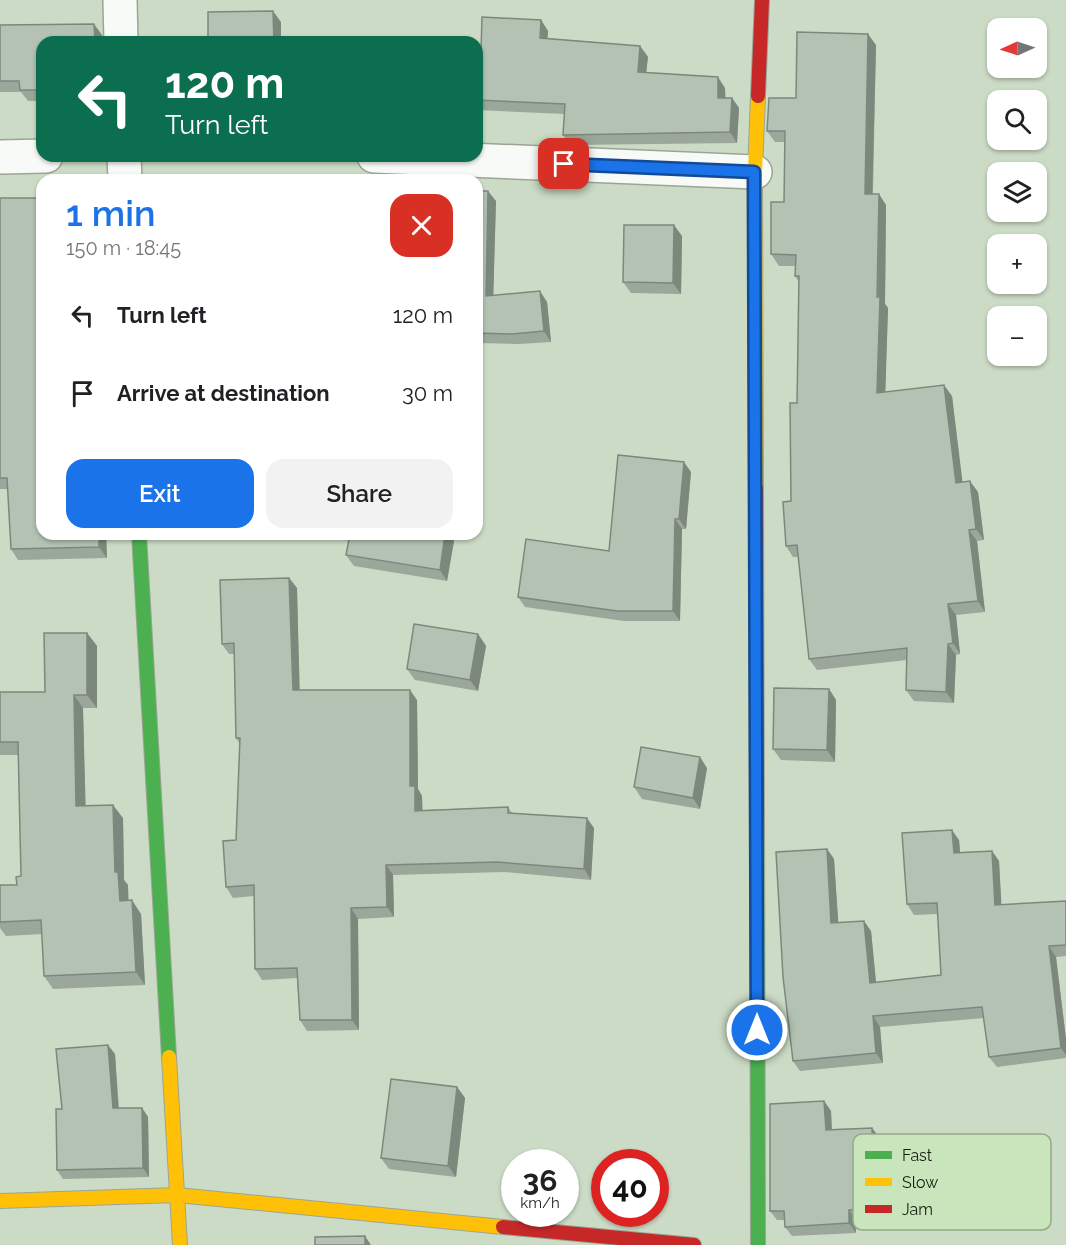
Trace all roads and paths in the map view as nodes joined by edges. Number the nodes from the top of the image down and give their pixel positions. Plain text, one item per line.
1 (120, 0) edge
2 (762, 0) edge
3 (121, 36) edge
4 (36, 156) edge
5 (0, 157) edge
6 (483, 161) edge
7 (754, 172) junction
8 (139, 540) edge
9 (177, 1195) junction
10 (0, 1202) edge
11 (180, 1245) edge
12 (694, 1245) edge
13 (758, 1245) edge

1 - 3 street
2 - 7 street
4 - 5 street
6 - 7 street
7 - 13 street
8 - 9 street
9 - 10 street
9 - 11 street
9 - 12 street

